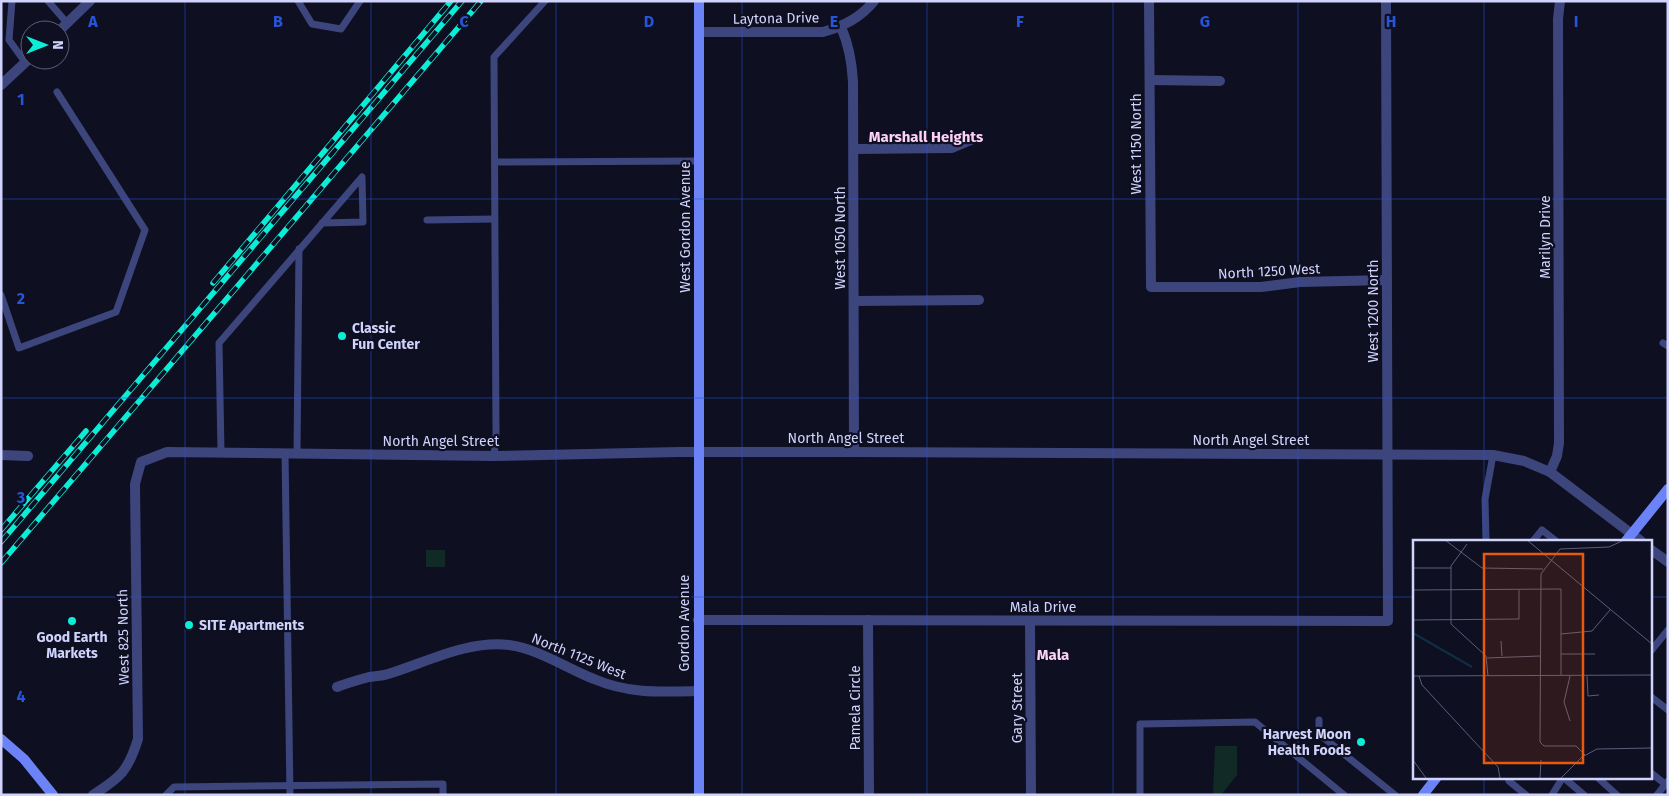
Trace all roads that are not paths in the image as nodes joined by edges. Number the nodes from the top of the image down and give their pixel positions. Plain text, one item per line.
1 (12, 1) edge
2 (48, 1) edge
3 (90, 1) edge
4 (298, 1) edge
5 (360, 1) edge
6 (545, 1) edge
7 (699, 1) edge
8 (874, 1) edge
9 (1149, 1) edge
10 (1386, 1) edge
11 (1560, 1) edge
12 (60, 20) edge
13 (70, 20) edge
14 (841, 27) junction
15 (699, 32) junction
16 (20, 52) edge
17 (20, 67) edge
18 (1150, 80) junction
19 (1220, 81) dead end
20 (1, 85) edge
21 (57, 92) dead end
22 (978, 137) dead end
23 (854, 149) junction
24 (699, 161) junction
25 (494, 162) junction
26 (427, 220) dead end
27 (494, 220) junction
28 (322, 223) junction
29 (299, 249) junction
30 (1387, 280) junction
31 (1151, 287) joint
32 (1, 295) edge
33 (979, 300) dead end
34 (854, 301) junction
35 (221, 452) junction
36 (698, 452) junction
37 (854, 452) junction
38 (286, 453) junction
39 (297, 453) junction
40 (1387, 454) junction
41 (1, 455) edge
42 (1493, 455) junction
43 (28, 456) dead end
44 (494, 456) junction
45 (141, 462) joint
46 (1550, 472) junction
47 (1668, 489) edge
48 (1629, 537) edge
49 (1486, 540) edge
50 (1534, 540) edge
51 (1555, 540) edge
52 (1652, 550) edge
53 (1668, 562) edge
54 (698, 620) junction
55 (868, 620) junction
56 (1030, 621) junction
57 (1388, 621) joint
58 (1668, 630) edge
59 (1652, 650) edge
60 (336, 687) dead end
61 (698, 692) junction
62 (1652, 698) edge
63 (1668, 710) edge
64 (1319, 720) dead end
65 (1, 739) edge
66 (1652, 773) edge
67 (1436, 778) edge
68 (1562, 778) edge
69 (1564, 778) edge
70 (1598, 778) edge
71 (1509, 781) dead end
72 (1666, 783) edge
73 (290, 784) junction
74 (53, 795) edge
75 (93, 795) edge
76 (166, 795) edge
77 (290, 795) edge
78 (443, 795) edge
79 (699, 795) edge
80 (869, 795) edge
81 (1031, 795) edge
82 (1140, 795) edge
83 (1344, 795) edge
84 (1395, 795) edge
85 (1423, 795) edge
86 (1526, 795) edge
87 (1552, 795) edge
88 (1584, 795) edge
89 (1618, 795) edge
90 (1657, 795) edge

1 - 16 lane
2 - 12 lane
3 - 13 street
4 - 5 lane
6 - 25 lane
7 - 15 main road, West Gordon Avenue
8 - 14 street, Laytona Drive
9 - 18 street, West 1150 North
10 - 30 street, West 1200 North
11 - 46 street, Marilyn Drive
14 - 15 street, Laytona Drive
14 - 23 street, West 1050 North
15 - 24 main road, West Gordon Avenue
17 - 20 street
18 - 19 street
18 - 31 street, West 1150 North
21 - 32 lane
22 - 23 street
23 - 34 street, West 1050 North
24 - 25 lane
24 - 36 main road, West Gordon Avenue
25 - 27 lane
26 - 27 lane
27 - 44 lane
28 - 28 lane
28 - 29 lane
29 - 35 lane
29 - 39 lane
30 - 31 street, North 1250 West
30 - 40 street, West 1200 North
33 - 34 street
34 - 37 street, West 1050 North
35 - 38 street, North Angel Street
35 - 45 street, North Angel Street
36 - 37 street, North Angel Street
36 - 44 street, North Angel Street
36 - 54 main road, Gordon Avenue
37 - 40 street, North Angel Street
38 - 39 street, North Angel Street
38 - 73 lane
39 - 44 street, North Angel Street
40 - 42 street, North Angel Street
40 - 57 street, West 1200 North
41 - 43 street
42 - 46 street, North Angel Street
42 - 49 lane
45 - 75 street, West 825 North
46 - 48 street, North Angel Street
47 - 48 main road
50 - 51 lane
52 - 53 street
54 - 55 street, Mala Drive
54 - 61 main road, Gordon Avenue
55 - 56 street, Mala Drive
55 - 80 street, Pamela Circle
56 - 57 street, Mala Drive
56 - 81 street, Gary Street
58 - 59 lane
60 - 61 street, North 1125 West
61 - 79 main road, Gordon Avenue
62 - 63 lane
64 - 84 lane
65 - 74 main road
66 - 72 lane
67 - 85 main road
68 - 87 lane
69 - 88 lane
70 - 89 lane
71 - 86 lane
72 - 90 lane
73 - 76 lane
73 - 77 lane
73 - 78 lane
82 - 83 lane

